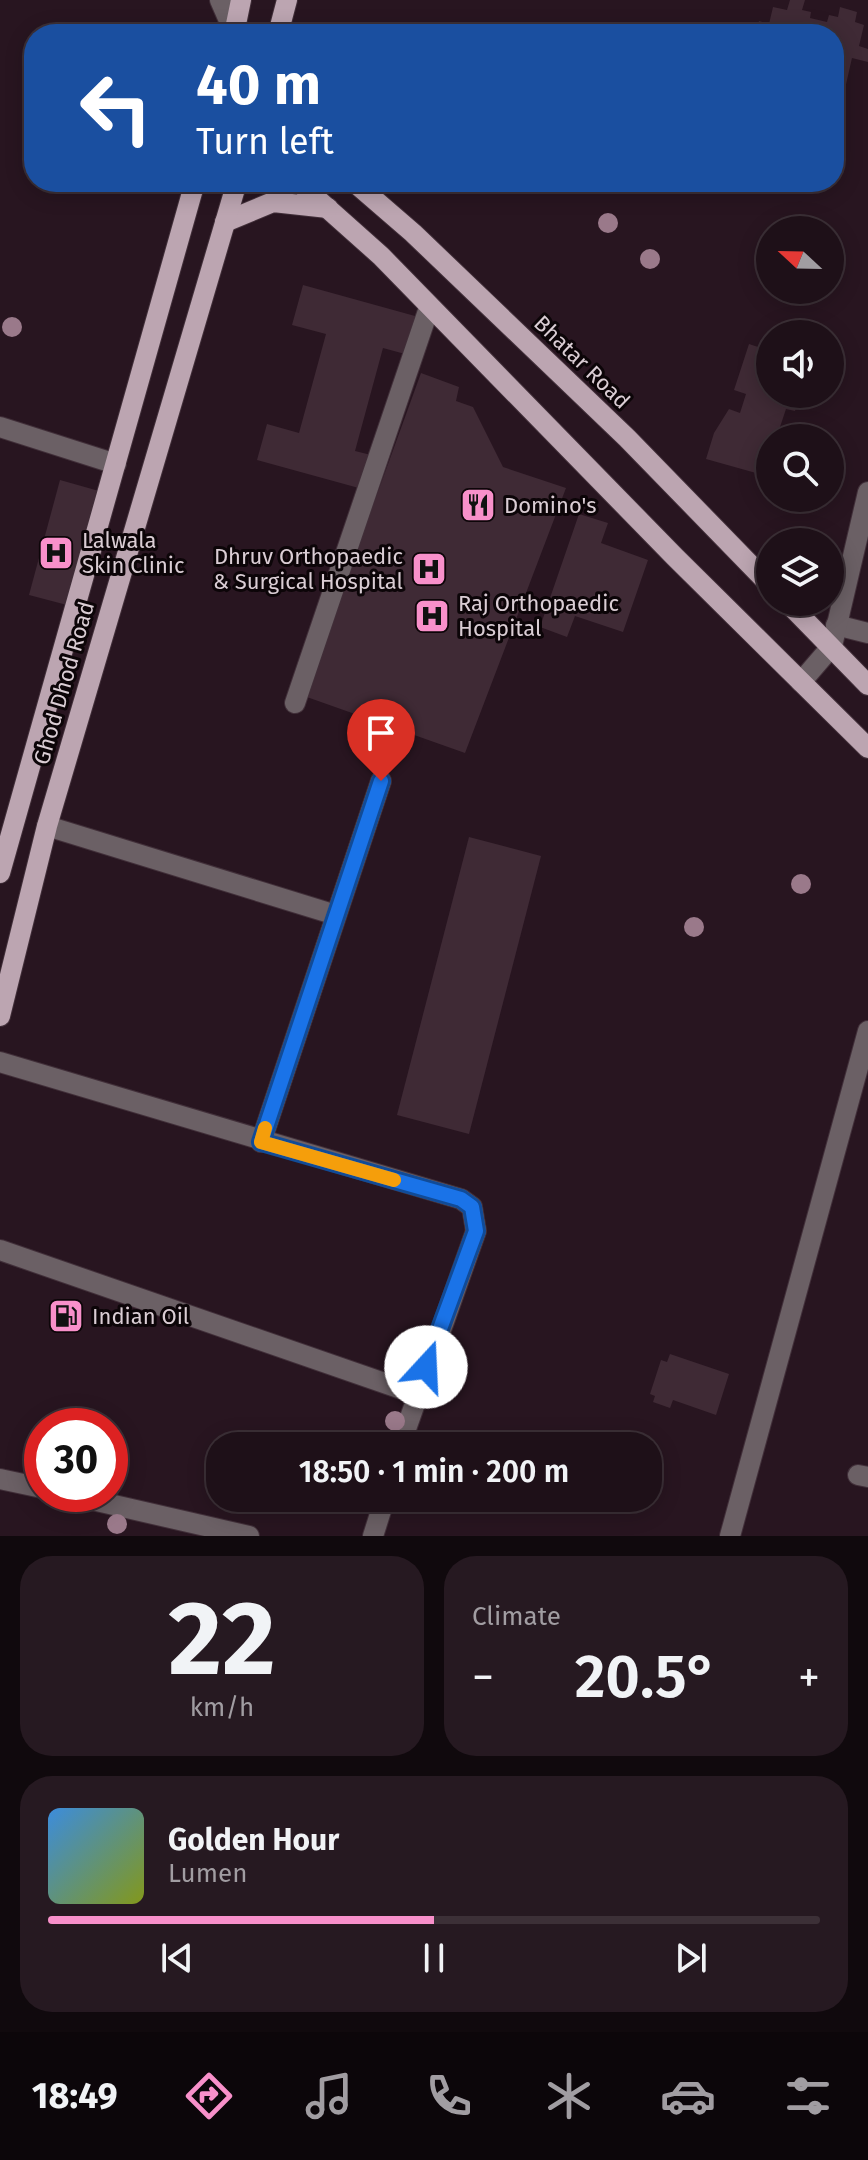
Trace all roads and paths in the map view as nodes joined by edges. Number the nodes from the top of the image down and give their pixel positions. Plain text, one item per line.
1 (220, 0) edge
2 (241, 0) edge
3 (288, 0) edge
4 (230, 24) edge
5 (236, 24) edge
6 (281, 24) edge
7 (288, 24) edge
8 (192, 192) edge
9 (234, 192) edge
10 (311, 192) edge
11 (365, 192) edge
12 (332, 209) junction
13 (225, 222) junction
14 (429, 308) junction
15 (0, 427) edge
16 (116, 464) junction
17 (868, 492) edge
18 (756, 571) edge
19 (801, 616) edge
20 (836, 625) junction
21 (868, 633) edge
22 (832, 646) junction
23 (801, 682) junction
24 (868, 685) edge
25 (295, 703) dead end
26 (868, 748) edge
27 (381, 781) dead end
28 (47, 826) junction
29 (0, 873) edge
30 (336, 915) junction
31 (0, 1016) edge
32 (868, 1031) edge
33 (0, 1062) edge
34 (261, 1142) junction
35 (0, 1250) edge
36 (416, 1394) junction
37 (404, 1432) edge
38 (0, 1479) edge
39 (24, 1484) edge
40 (128, 1508) edge
41 (381, 1512) edge
42 (249, 1536) edge
43 (373, 1536) edge
44 (730, 1536) edge

1 - 4 street
2 - 5 main road
3 - 6 main road
3 - 7 main road
8 - 16 main road
9 - 13 main road, Ghod Dhod Road
10 - 12 main road
11 - 18 main road, Bhatar Road
12 - 13 main road
12 - 14 main road
13 - 28 main road, Ghod Dhod Road
14 - 23 main road
14 - 25 street
15 - 16 street
16 - 29 main road
17 - 20 street
19 - 22 main road
20 - 21 street
20 - 22 street
22 - 23 street
22 - 24 main road
23 - 26 main road
27 - 30 street
28 - 30 street
28 - 31 main road, Ghod Dhod Road
30 - 34 street
32 - 44 street
33 - 34 street
34 - 36 street
35 - 36 street
36 - 37 street
38 - 39 street
40 - 42 street
41 - 43 street

